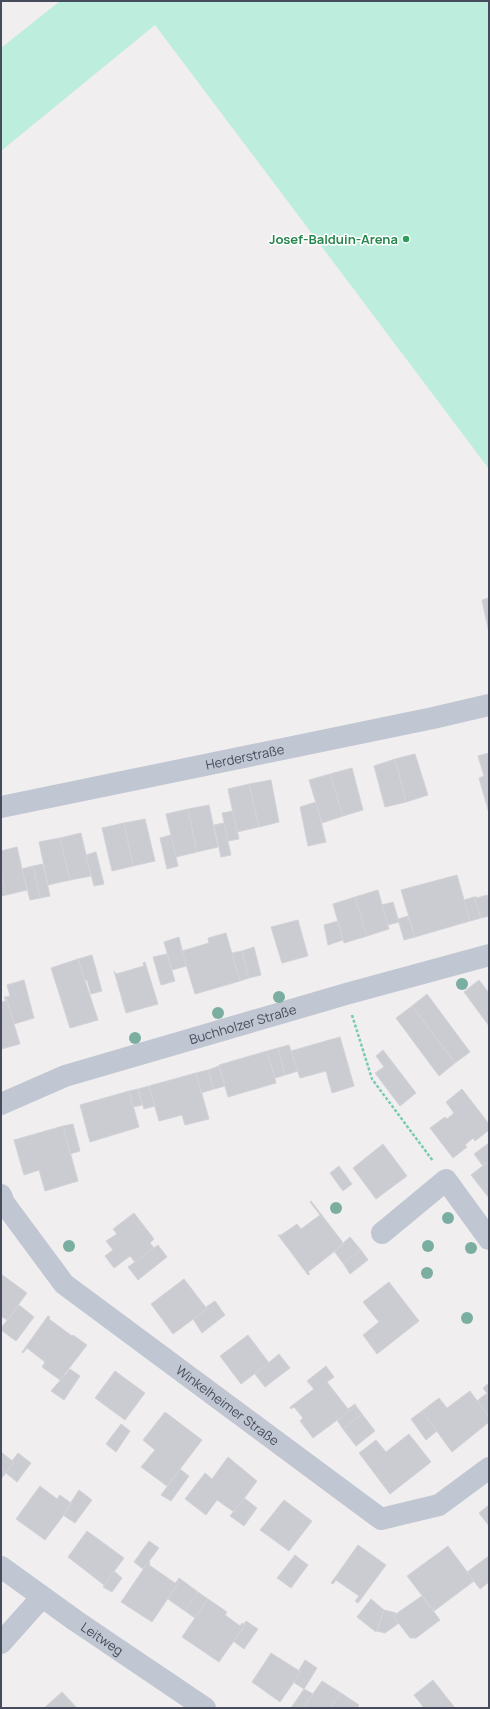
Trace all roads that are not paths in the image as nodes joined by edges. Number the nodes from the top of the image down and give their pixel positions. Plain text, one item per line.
1 (489, 705) edge
2 (1, 807) edge
3 (489, 955) edge
4 (1, 1104) edge
5 (1, 1195) edge
6 (382, 1233) dead end
7 (489, 1239) edge
8 (489, 1468) edge
9 (1, 1567) edge
10 (42, 1597) junction
11 (4, 1634) edge
12 (205, 1708) edge

1 - 2 street, Herderstraße
3 - 4 street, Buchholzer Straße
5 - 8 street, Winkelheimer Straße
6 - 7 street
9 - 10 street, Leitweg
10 - 11 street
10 - 12 street, Leitweg

